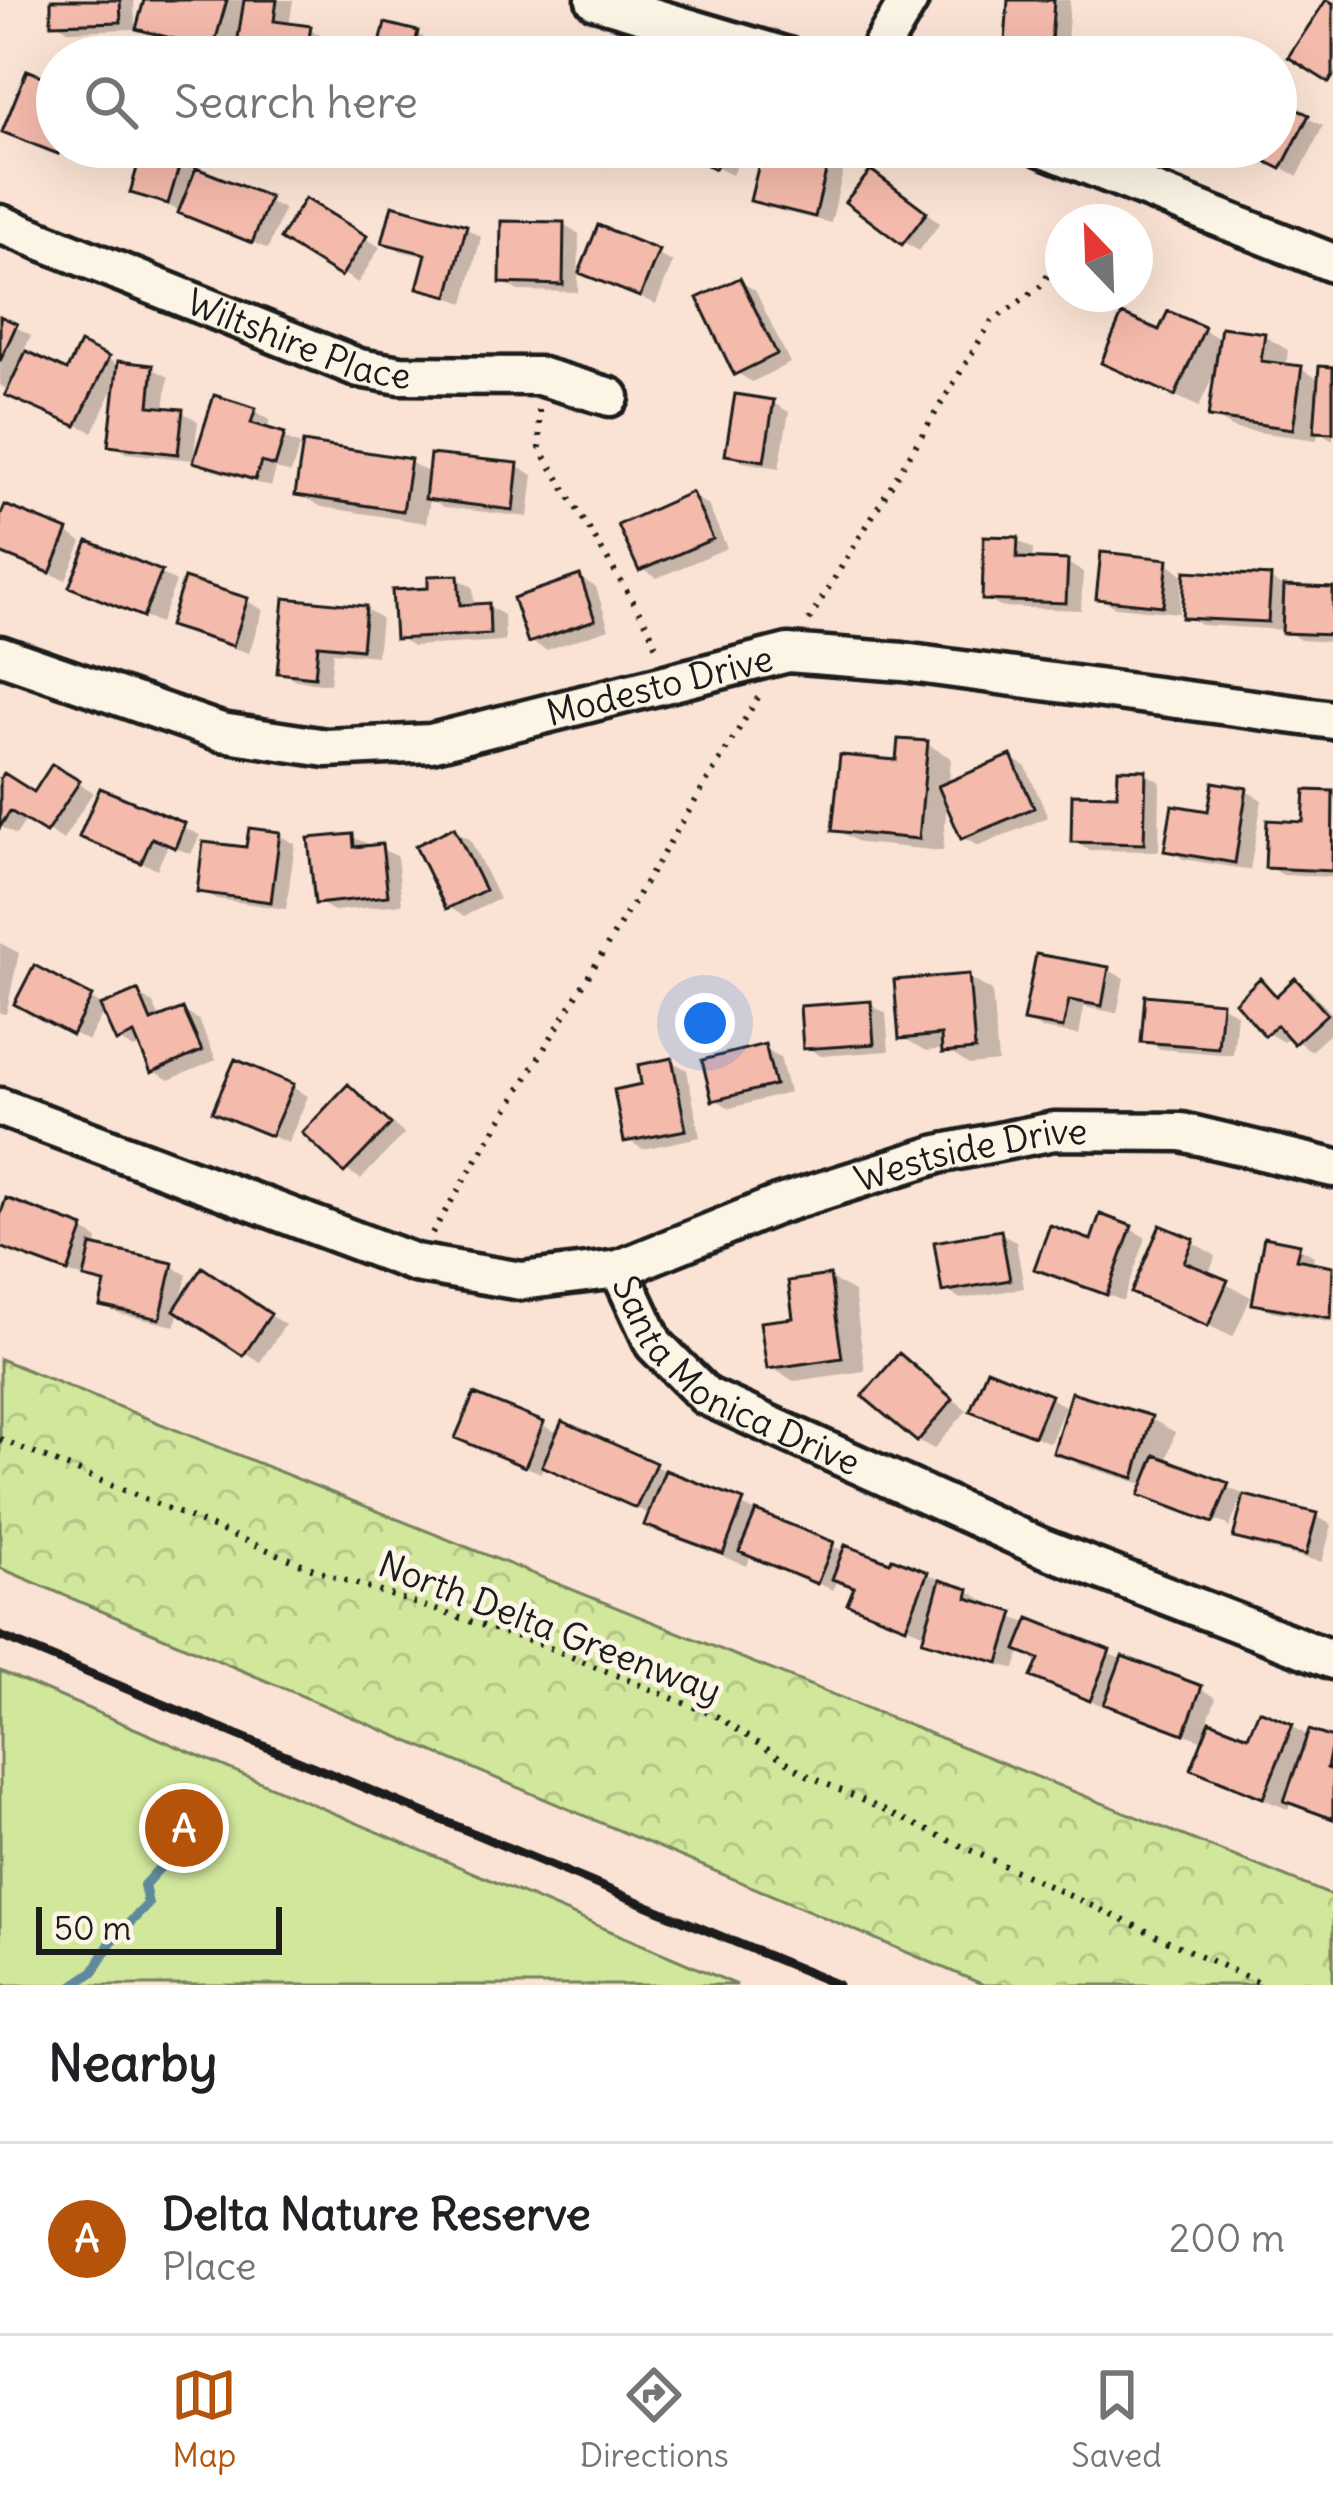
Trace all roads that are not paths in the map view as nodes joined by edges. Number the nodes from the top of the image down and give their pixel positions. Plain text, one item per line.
1 (595, 0) edge
2 (910, 0) edge
3 (717, 36) edge
4 (888, 36) edge
5 (1100, 168) edge
6 (0, 224) edge
7 (1328, 251) edge
8 (610, 397) dead end
9 (0, 655) edge
10 (1333, 720) edge
11 (0, 1107) edge
12 (1333, 1168) edge
13 (620, 1269) junction
14 (1333, 1660) edge

1 - 3 street
2 - 4 street
5 - 7 street
6 - 8 street, Wiltshire Place
9 - 10 street, Modesto Drive
11 - 13 street, Santa Monica Drive
12 - 13 street, Westside Drive
13 - 14 street, Santa Monica Drive

